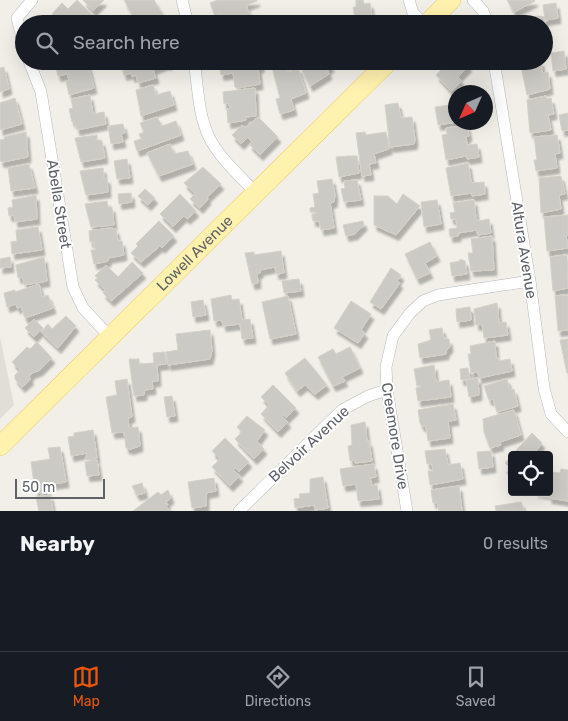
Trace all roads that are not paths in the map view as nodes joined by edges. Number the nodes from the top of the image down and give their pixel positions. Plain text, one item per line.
1 (32, 0) edge
2 (182, 0) edge
3 (409, 0) edge
4 (451, 0) edge
5 (473, 0) edge
6 (20, 15) edge
7 (186, 15) edge
8 (415, 15) edge
9 (435, 15) edge
10 (484, 15) edge
11 (33, 70) edge
12 (195, 70) edge
13 (380, 70) edge
14 (495, 70) edge
15 (256, 193) junction
16 (530, 281) junction
17 (110, 337) junction
18 (387, 390) junction
19 (568, 432) edge
20 (0, 446) edge
21 (239, 511) edge
22 (407, 511) edge

1 - 6 street
2 - 7 street
3 - 8 street
4 - 9 main road
5 - 10 street
11 - 17 street, Abella Street
12 - 15 street
13 - 15 main road, Lowell Avenue
14 - 16 street, Altura Avenue
15 - 17 main road, Lowell Avenue
16 - 18 street, Creemore Drive
16 - 19 street, Altura Avenue
17 - 20 main road, Lowell Avenue
18 - 21 street, Belvoir Avenue
18 - 22 street, Creemore Drive

